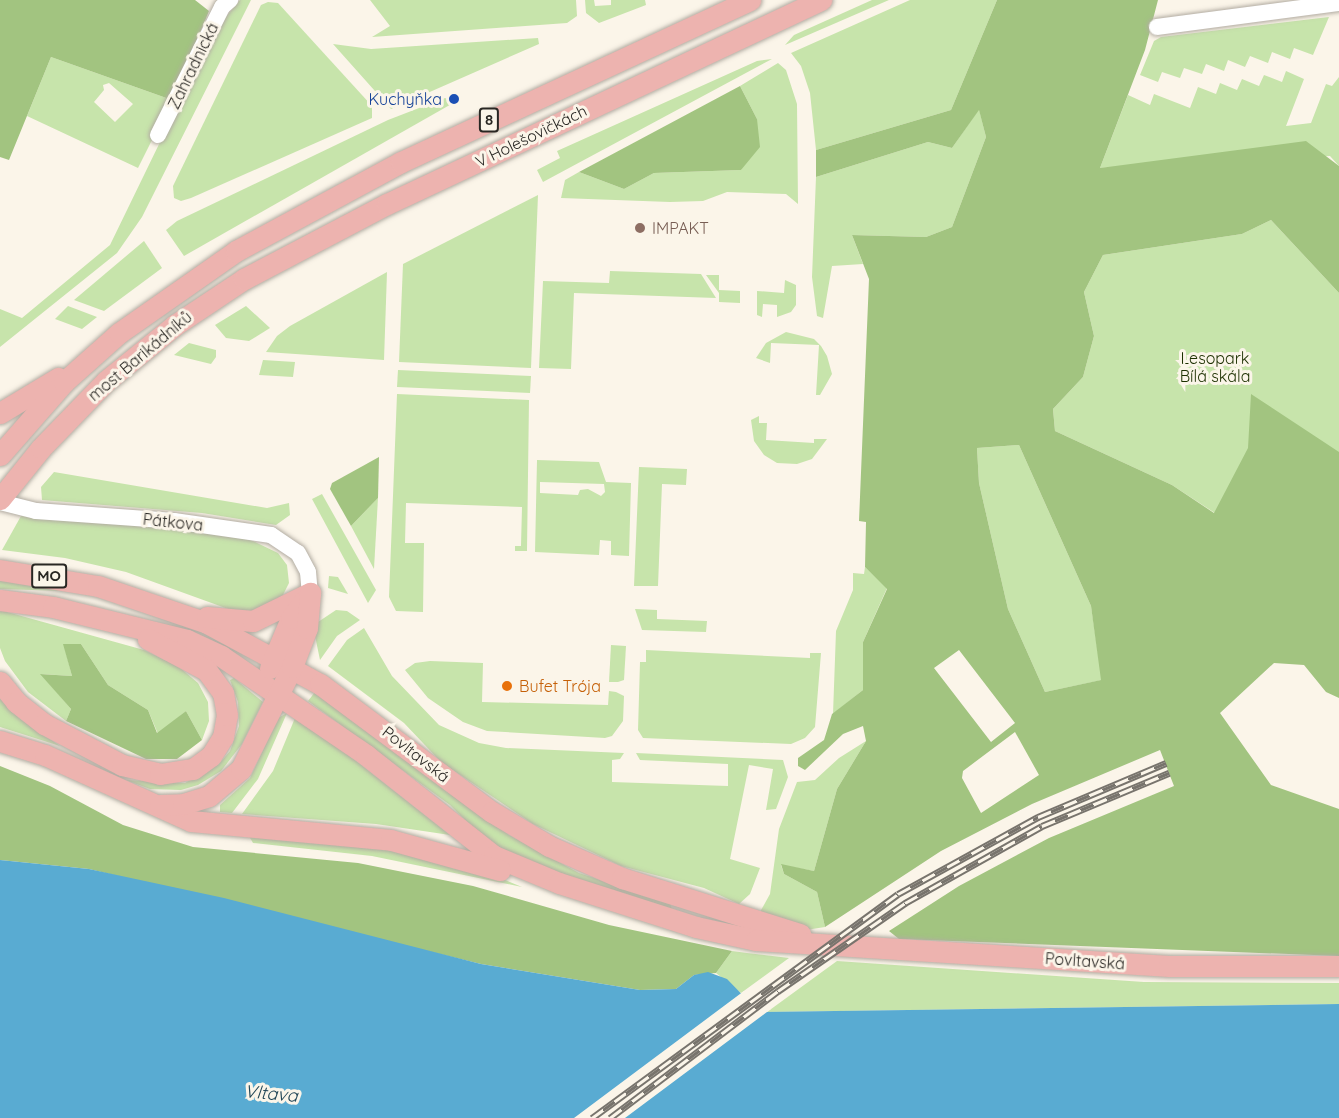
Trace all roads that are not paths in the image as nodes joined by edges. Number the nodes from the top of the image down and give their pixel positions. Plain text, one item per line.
1 (230, 0) edge
2 (750, 0) edge
3 (821, 0) edge
4 (1339, 3) edge
5 (731, 6) edge
6 (1157, 27) dead end
7 (158, 135) dead end
8 (198, 275) joint
9 (244, 279) joint
10 (92, 357) junction
11 (0, 414) edge
12 (0, 455) edge
13 (0, 500) edge
14 (0, 570) edge
15 (310, 593) junction
16 (0, 600) edge
17 (186, 614) junction
18 (124, 625) junction
19 (272, 656) junction
20 (291, 667) junction
21 (0, 682) edge
22 (280, 695) junction
23 (0, 741) edge
24 (148, 803) junction
25 (619, 903) junction
26 (832, 944) junction
27 (1339, 966) edge

1 - 7 street, Zahradnická
2 - 5 main road, V Holešovičkách / 8
3 - 9 main road, V Holešovičkách / 8
4 - 6 street
5 - 8 main road, V Holešovičkách / 8
8 - 10 main road, most Barikádníků / 8
9 - 13 main road, most Barikádníků / 8
10 - 11 main road
10 - 12 main road, most Barikádníků / 8
13 - 15 street, Pátkova
14 - 17 main road, Povltavská / MO
15 - 17 main road
15 - 19 main road
15 - 20 main road
16 - 18 main road, Povltavská / MO
17 - 19 main road, Povltavská / MO
18 - 21 main road
18 - 22 main road, Povltavská
19 - 20 main road, Povltavská / MO
19 - 22 main road
20 - 22 main road
20 - 26 main road, Povltavská
22 - 24 main road
22 - 25 main road, Povltavská
23 - 24 main road
24 - 25 main road
25 - 26 main road, Povltavská
26 - 27 main road, Povltavská

